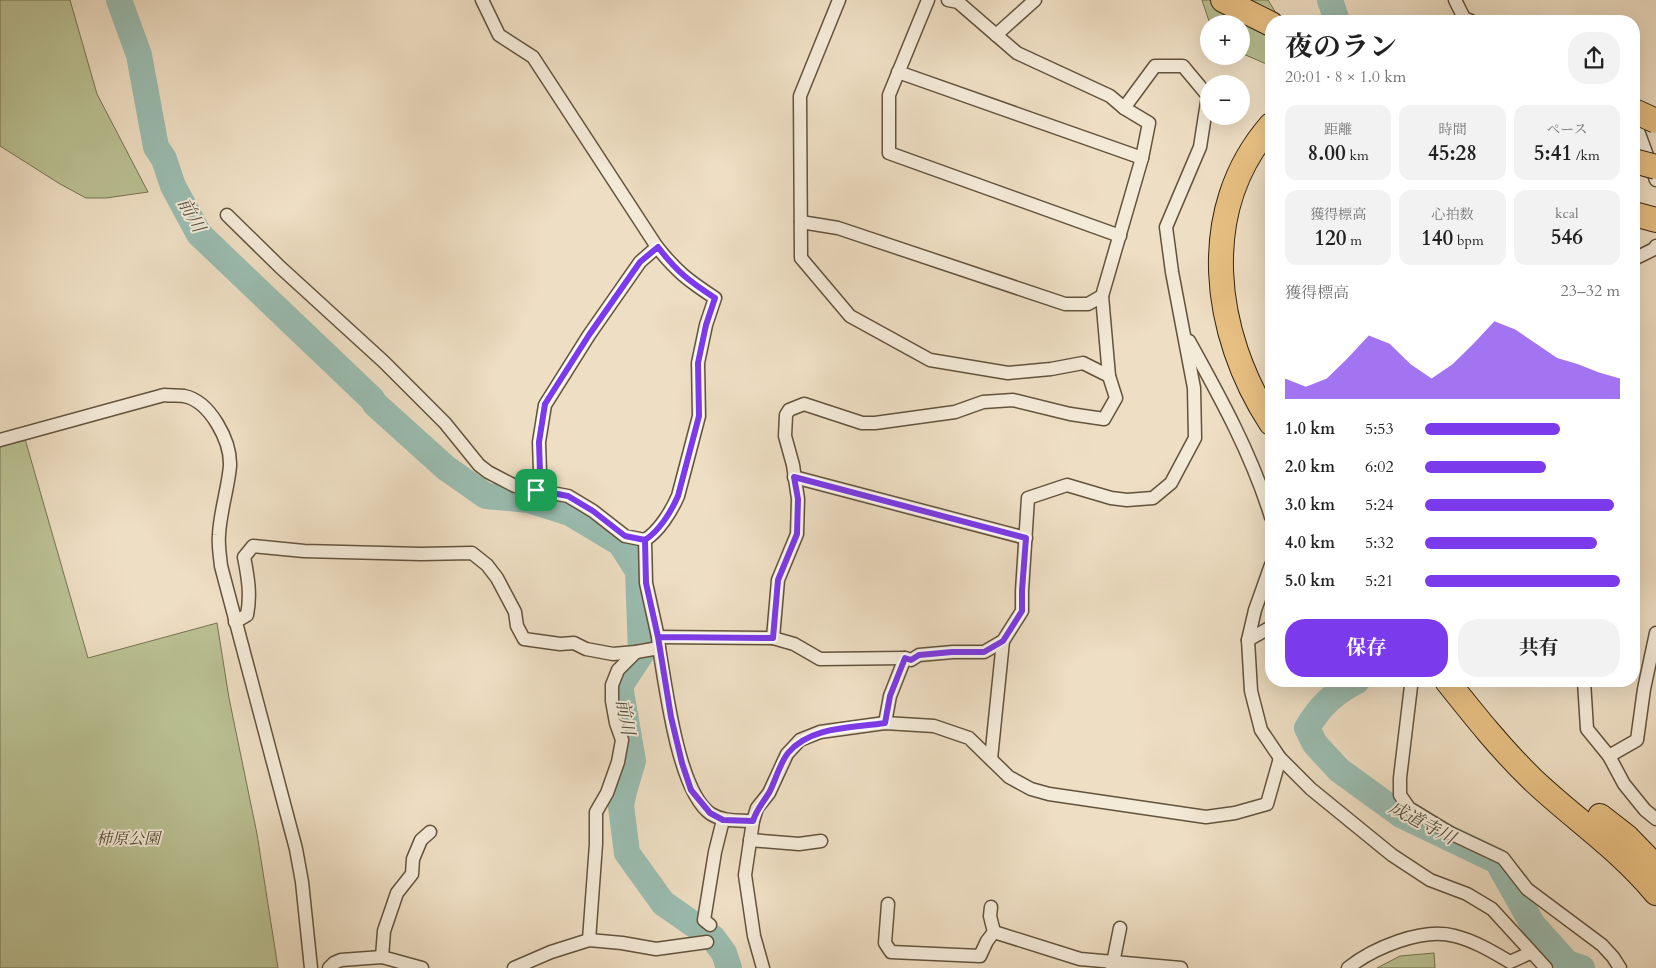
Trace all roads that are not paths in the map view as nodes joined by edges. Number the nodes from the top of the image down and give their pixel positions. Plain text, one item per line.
1 (482, 0) edge
2 (839, 0) edge
3 (928, 0) edge
4 (948, 0) edge
5 (1035, 0) edge
6 (1223, 0) edge
7 (1455, 0) edge
8 (1462, 15) edge
9 (1265, 21) edge
10 (996, 35) junction
11 (898, 72) junction
12 (1124, 108) junction
13 (1640, 114) edge
14 (1656, 114) edge
15 (1656, 121) edge
16 (1640, 126) edge
17 (1265, 133) edge
18 (1640, 136) edge
19 (1142, 158) junction
20 (1640, 163) edge
21 (1656, 167) edge
22 (1656, 180) edge
23 (227, 215) dead end
24 (1640, 216) edge
25 (1656, 220) edge
26 (801, 222) junction
27 (1120, 236) junction
28 (1656, 246) edge
29 (658, 247) junction
30 (1640, 256) edge
31 (1102, 296) junction
32 (1183, 330) junction
33 (1109, 376) junction
34 (1265, 412) edge
35 (0, 440) edge
36 (794, 477) junction
37 (536, 490) junction
38 (1265, 496) edge
39 (1026, 538) junction
40 (645, 540) junction
41 (1265, 582) edge
42 (235, 622) junction
43 (1265, 630) edge
44 (1656, 633) edge
45 (773, 638) junction
46 (1248, 640) junction
47 (1003, 641) junction
48 (650, 647) junction
49 (905, 658) junction
50 (1411, 687) edge
51 (1452, 687) edge
52 (1469, 687) edge
53 (1584, 687) edge
54 (885, 723) junction
55 (1490, 723) junction
56 (1609, 756) junction
57 (1280, 758) junction
58 (991, 759) junction
59 (723, 820) junction
60 (1656, 820) edge
61 (753, 821) junction
62 (430, 832) dead end
63 (750, 840) junction
64 (822, 842) dead end
65 (1656, 867) edge
66 (1656, 893) edge
67 (888, 904) dead end
68 (991, 907) dead end
69 (710, 925) dead end
70 (1120, 928) dead end
71 (994, 932) junction
72 (589, 940) junction
73 (707, 942) dead end
74 (1530, 952) junction
75 (382, 957) junction
76 (1113, 965) edge
77 (311, 968) edge
78 (329, 968) edge
79 (422, 968) edge
80 (514, 968) edge
81 (763, 968) edge
82 (1181, 968) edge
83 (1348, 968) edge
84 (1546, 968) edge
85 (1620, 968) edge

1 - 29 street
2 - 26 street
3 - 11 street
4 - 10 street
5 - 10 street
6 - 9 highway
7 - 8 street
10 - 12 street
11 - 19 street
11 - 27 street
12 - 19 street
12 - 32 street
13 - 15 highway, bridge
14 - 16 street
17 - 34 highway
18 - 22 street
19 - 27 street
20 - 21 highway, bridge
23 - 37 street
24 - 25 highway
26 - 31 street
26 - 33 street
27 - 31 street
28 - 30 street
29 - 37 street
29 - 40 street
31 - 33 street
32 - 38 street
32 - 39 street
33 - 36 street
35 - 42 street
36 - 39 street
36 - 45 street
37 - 40 street
39 - 47 street
40 - 48 street
41 - 46 street
42 - 48 street
42 - 77 street
43 - 46 street
44 - 56 street
45 - 48 street
45 - 49 street
46 - 57 street
47 - 49 street
47 - 58 street
48 - 59 street
48 - 72 street
49 - 54 street
50 - 85 street
51 - 55 highway
52 - 55 highway
53 - 56 street
54 - 58 street
54 - 61 street
55 - 65 highway
55 - 66 highway
56 - 60 street
57 - 58 street
57 - 74 street
59 - 61 street
59 - 69 street
61 - 63 street
62 - 75 street
63 - 64 street
63 - 81 street
67 - 71 street
68 - 71 street
70 - 76 street
71 - 76 street
72 - 73 street
72 - 80 street
74 - 83 street
74 - 84 street
75 - 78 street
75 - 79 street
76 - 82 street

